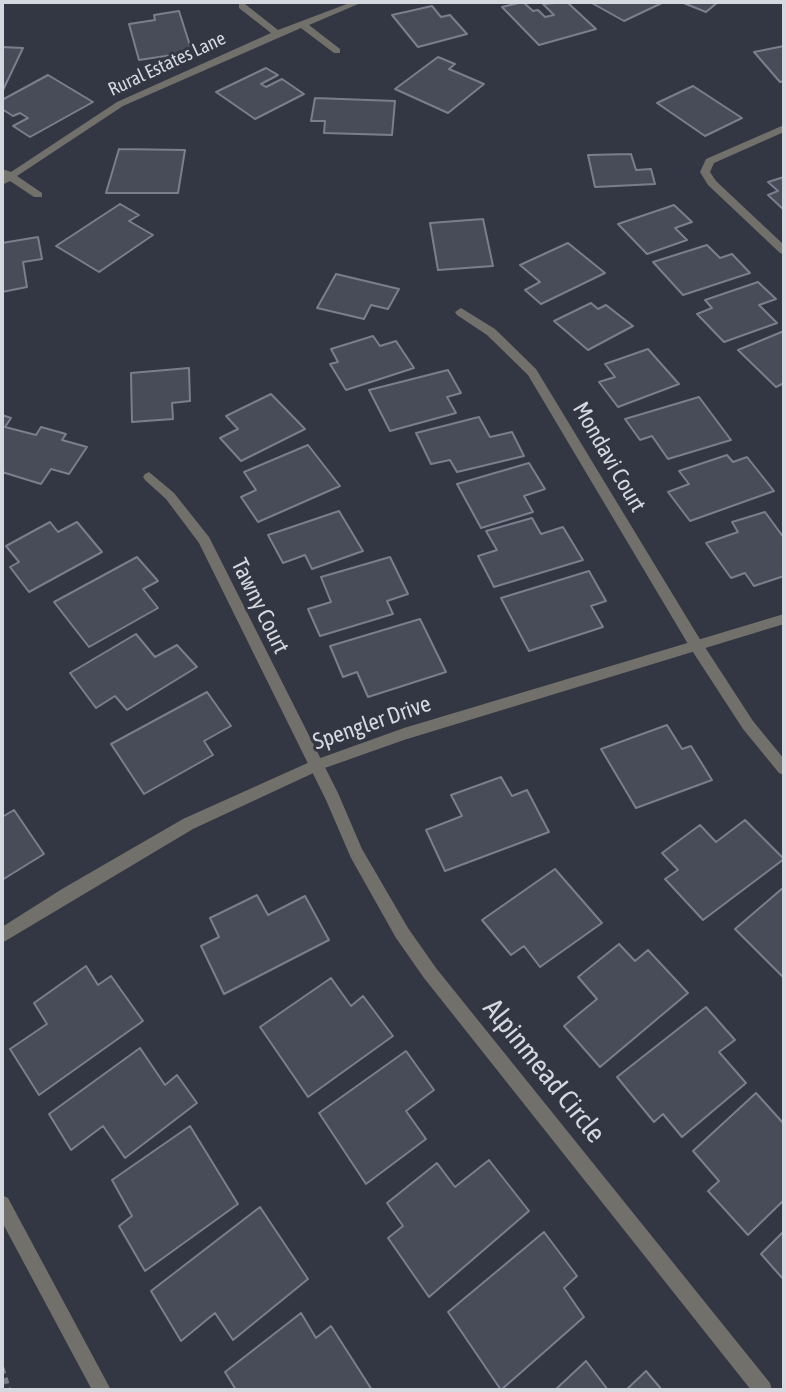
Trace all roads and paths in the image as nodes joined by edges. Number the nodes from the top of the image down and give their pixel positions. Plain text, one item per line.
1 (359, 2) edge
2 (242, 6) dead end
3 (302, 24) junction
4 (277, 34) junction
5 (337, 51) dead end
6 (784, 128) edge
7 (5, 176) edge
8 (38, 195) dead end
9 (784, 251) edge
10 (461, 312) dead end
11 (149, 477) dead end
12 (784, 619) edge
13 (696, 645) junction
14 (317, 765) junction
15 (784, 769) edge
16 (2, 936) edge
17 (2, 1204) edge
18 (2, 1368) edge
19 (9, 1390) edge
20 (102, 1390) edge
21 (763, 1390) edge

1 - 3 street, Rural Estates Lane
2 - 4 street
3 - 4 street, Rural Estates Lane
3 - 5 street
4 - 7 street, Rural Estates Lane
6 - 9 street
7 - 8 street
10 - 13 street, Mondavi Court
11 - 14 street, Tawny Court
12 - 13 street, Spengler Drive
13 - 14 street, Spengler Drive
13 - 15 street, Mondavi Court
14 - 16 street, Spengler Drive
14 - 21 street, Alpinmead Circle
17 - 20 street
18 - 19 path

